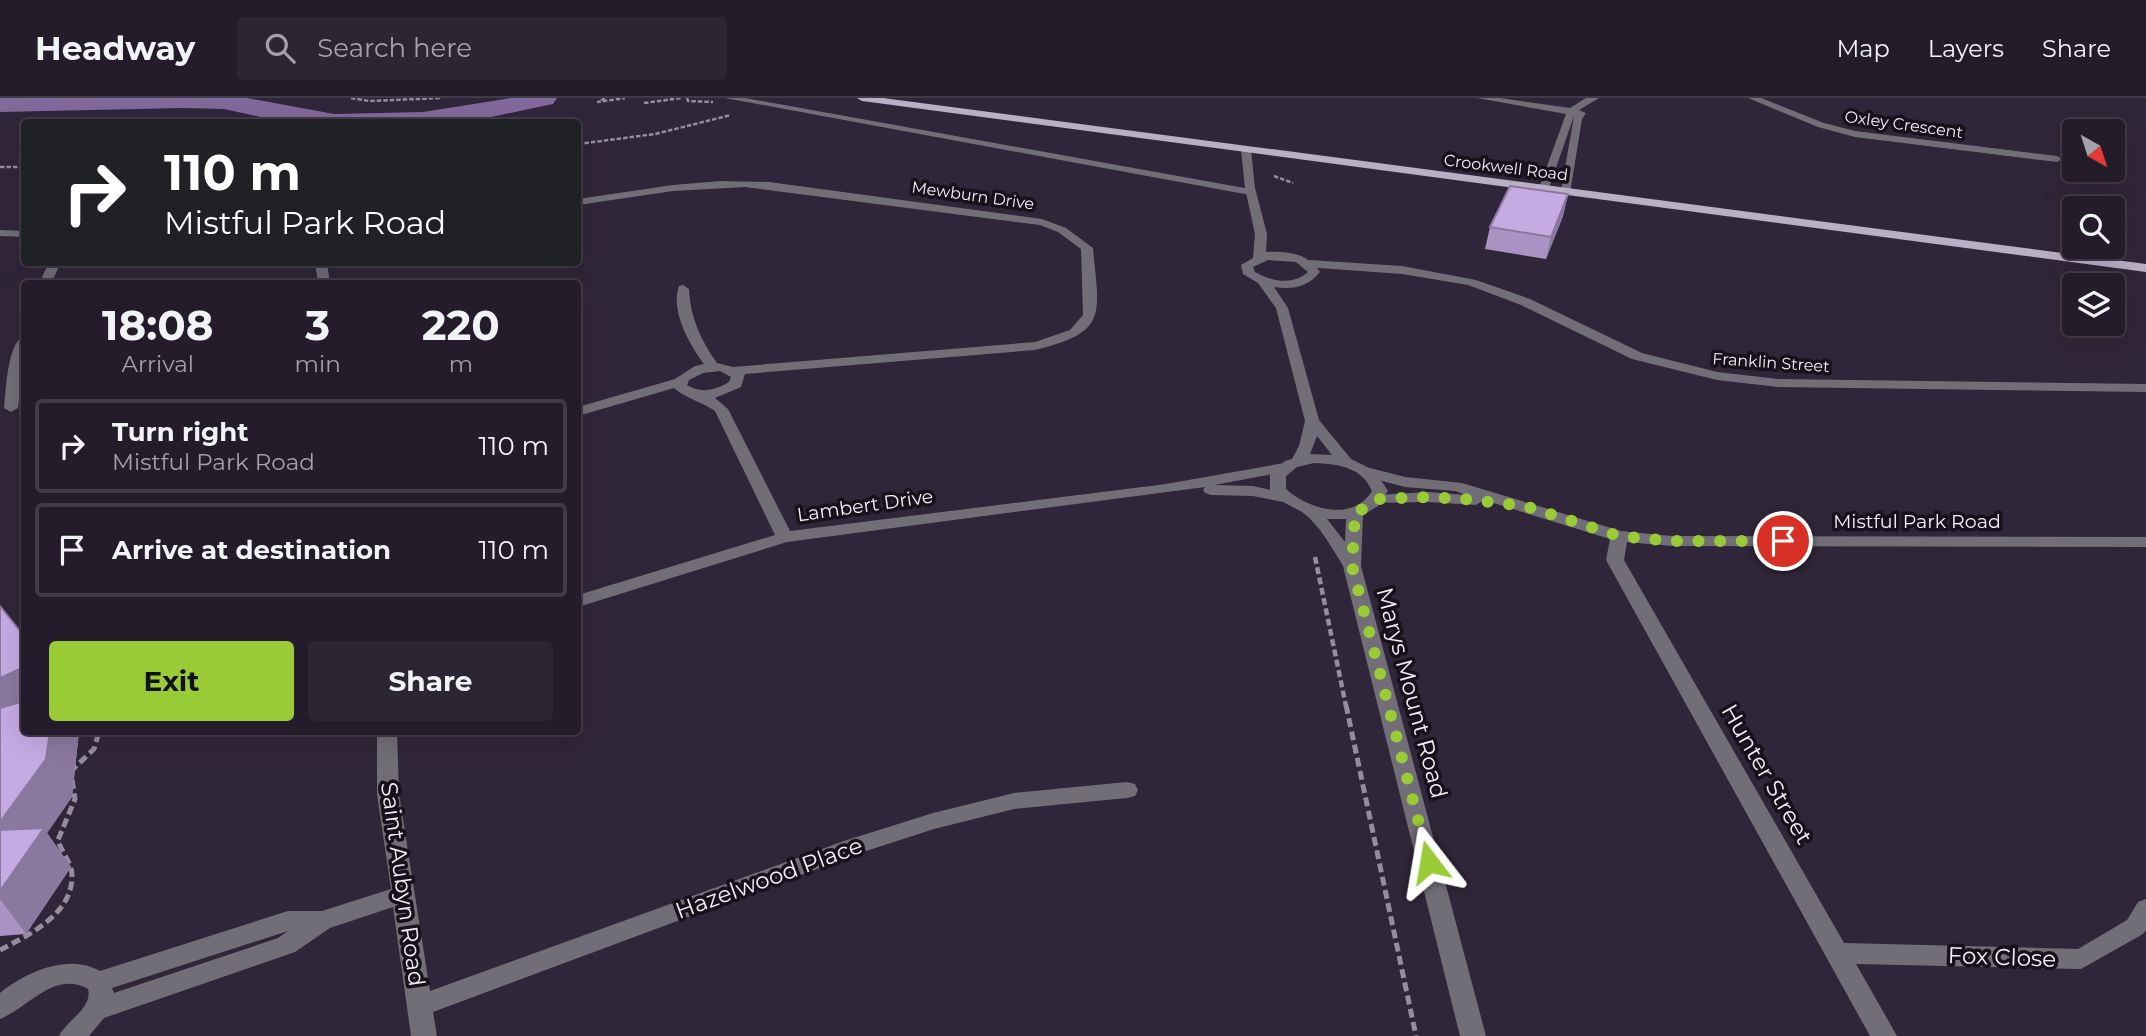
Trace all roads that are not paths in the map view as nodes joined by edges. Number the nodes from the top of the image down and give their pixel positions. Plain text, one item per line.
1 (730, 98) edge
2 (862, 98) edge
3 (1482, 98) edge
4 (1594, 98) edge
5 (1604, 98) edge
6 (1752, 98) edge
7 (1576, 112) junction
8 (1246, 150) junction
9 (2057, 159) dead end
10 (1544, 188) junction
11 (1566, 191) junction
12 (1250, 192) junction
13 (581, 202) edge
14 (0, 233) edge
15 (21, 234) edge
16 (1262, 237) junction
17 (1292, 257) junction
18 (1259, 258) junction
19 (1309, 264) junction
20 (1371, 268) junction
21 (2146, 268) edge
22 (1305, 280) junction
23 (1264, 281) junction
24 (683, 289) dead end
25 (1282, 308) junction
26 (21, 348) edge
27 (702, 353) junction
28 (16, 362) junction
29 (0, 365) edge
30 (713, 367) junction
31 (693, 371) junction
32 (736, 376) junction
33 (681, 386) junction
34 (2146, 388) edge
35 (724, 391) junction
36 (702, 395) junction
37 (11, 408) dead end
38 (721, 409) junction
39 (581, 411) edge
40 (1312, 421) junction
41 (1299, 460) junction
42 (1345, 461) junction
43 (1284, 468) junction
44 (1370, 473) junction
45 (1166, 489) junction
46 (1283, 497) junction
47 (1377, 499) junction
48 (1525, 506) junction
49 (1309, 511) junction
50 (1355, 512) junction
51 (1619, 536) junction
52 (785, 537) junction
53 (2146, 542) edge
54 (1352, 566) junction
55 (581, 600) edge
56 (387, 735) edge
57 (1127, 790) dead end
58 (403, 894) junction
59 (2146, 909) edge
60 (322, 921) junction
61 (1839, 953) junction
62 (99, 982) junction
63 (420, 1006) junction
64 (0, 1008) edge
65 (96, 1010) junction
66 (72, 1036) edge
67 (424, 1036) edge
68 (1474, 1036) edge
69 (1884, 1036) edge

1 - 12 street
2 - 8 main road, Crookwell Road
3 - 7 street
4 - 7 street
5 - 7 street
6 - 9 street, Oxley Crescent
7 - 10 street
7 - 11 street
8 - 10 main road, Crookwell Road
8 - 12 street
10 - 11 main road, Crookwell Road
11 - 21 main road, Crookwell Road
12 - 16 street
13 - 32 street, Mewburn Drive
14 - 15 street
16 - 17 street
16 - 18 street
17 - 18 street
17 - 19 street, Franklin Street
18 - 23 street
19 - 20 street, Franklin Street
19 - 22 street
20 - 22 street, Franklin Street
20 - 34 street, Franklin Street
22 - 23 street, Franklin Street
22 - 25 street
23 - 25 street
24 - 27 street
25 - 40 street
26 - 28 street
27 - 30 street
27 - 31 street
28 - 29 street
28 - 37 street
30 - 31 street
30 - 32 street
31 - 33 street
32 - 35 street
33 - 36 street
33 - 39 street
35 - 36 street
35 - 38 street
36 - 38 street
38 - 52 street
40 - 41 street
40 - 42 street
41 - 42 street
41 - 43 street, Lambert Drive
42 - 44 street, Mistful Park Road
43 - 45 street, Lambert Drive
43 - 46 street
44 - 47 street
44 - 48 street, Mistful Park Road
45 - 46 street, Lambert Drive
45 - 52 street, Lambert Drive
46 - 49 street, Lambert Drive
47 - 48 street, Mistful Park Road
47 - 50 street
48 - 51 street, Mistful Park Road
49 - 50 street
49 - 54 street, Marys Mount Road
50 - 54 street, Marys Mount Road
51 - 53 street, Mistful Park Road
51 - 61 street, Hunter Street
52 - 55 street, Lambert Drive
54 - 68 street, Marys Mount Road
56 - 58 street, Saint Aubyn Road
57 - 63 street, Hazelwood Place
58 - 60 street
58 - 63 street, Saint Aubyn Road
59 - 61 street, Fox Close
60 - 62 street
60 - 65 street
61 - 69 street, Hunter Street
62 - 64 street
62 - 65 street
63 - 67 street, Saint Aubyn Road
65 - 66 street

